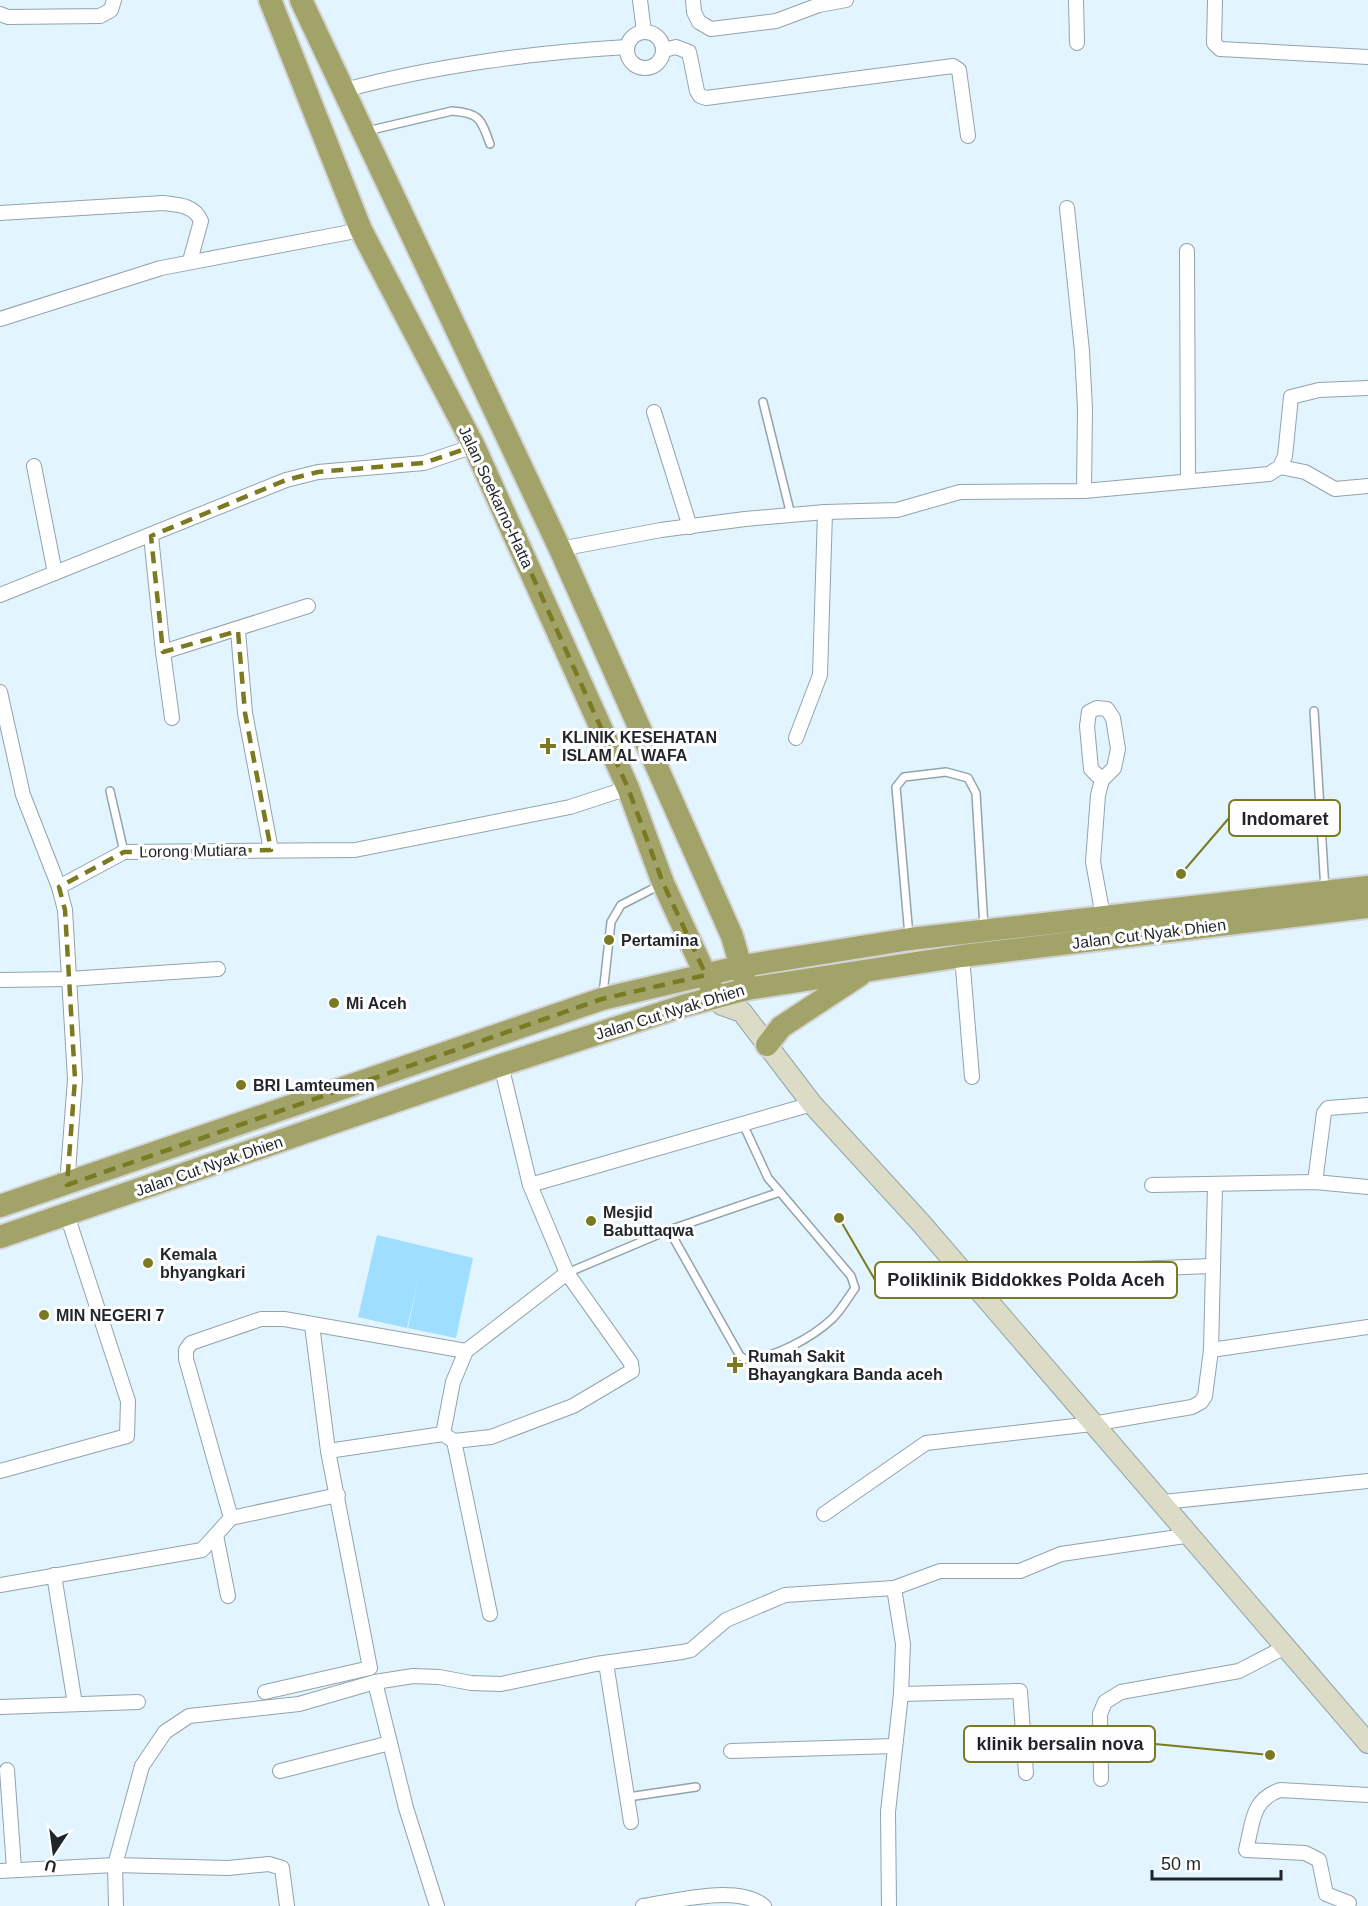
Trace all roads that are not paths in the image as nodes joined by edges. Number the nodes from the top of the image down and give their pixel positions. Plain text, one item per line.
1 (114, 0) edge
2 (270, 0) edge
3 (640, 0) edge
4 (693, 0) edge
5 (846, 0) edge
6 (1076, 0) edge
7 (1215, 0) edge
8 (303, 5) edge
9 (0, 14) edge
10 (280, 21) junction
11 (644, 32) junction
12 (1077, 43) dead end
13 (627, 47) junction
14 (664, 50) junction
15 (1368, 57) edge
16 (345, 90) junction
17 (365, 132) junction
18 (968, 136) dead end
19 (490, 144) dead end
20 (1067, 208) dead end
21 (0, 213) edge
22 (361, 230) junction
23 (1187, 252) dead end
24 (190, 261) junction
25 (0, 319) edge
26 (1368, 388) edge
27 (762, 402) dead end
28 (654, 412) dead end
29 (474, 446) junction
30 (34, 466) dead end
31 (1280, 467) junction
32 (1188, 482) junction
33 (1368, 486) edge
34 (1084, 491) junction
35 (825, 512) junction
36 (791, 516) junction
37 (690, 527) junction
38 (151, 536) junction
39 (560, 549) junction
40 (55, 573) junction
41 (0, 595) edge
42 (308, 606) dead end
43 (238, 631) junction
44 (163, 652) junction
45 (0, 692) edge
46 (1314, 711) dead end
47 (172, 718) dead end
48 (796, 738) dead end
49 (1102, 780) junction
50 (628, 788) junction
51 (110, 791) dead end
52 (271, 850) junction
53 (124, 852) junction
54 (663, 883) junction
55 (59, 887) junction
56 (1368, 887) edge
57 (1325, 892) junction
58 (1368, 907) edge
59 (1103, 916) junction
60 (984, 930) junction
61 (909, 939) junction
62 (962, 956) junction
63 (742, 966) junction
64 (218, 969) dead end
65 (866, 970) junction
66 (706, 975) junction
67 (69, 979) junction
68 (0, 980) edge
69 (747, 989) junction
70 (716, 998) junction
71 (602, 999) junction
72 (742, 1011) junction
73 (767, 1045) junction
74 (501, 1065) junction
75 (972, 1077) dead end
76 (812, 1104) junction
77 (1368, 1105) edge
78 (742, 1123) junction
79 (1315, 1182) junction
80 (67, 1185) junction
81 (530, 1185) junction
82 (1152, 1185) dead end
83 (1215, 1185) junction
84 (1368, 1187) edge
85 (780, 1192) junction
86 (0, 1206) edge
87 (67, 1215) junction
88 (669, 1230) junction
89 (0, 1237) edge
90 (1211, 1266) junction
91 (1110, 1270) dead end
92 (567, 1272) junction
93 (312, 1325) junction
94 (1368, 1327) edge
95 (1211, 1350) junction
96 (466, 1351) junction
97 (1092, 1424) junction
98 (448, 1438) junction
99 (328, 1451) junction
100 (0, 1471) edge
101 (1368, 1481) edge
102 (338, 1495) junction
103 (1162, 1502) junction
104 (824, 1514) dead end
105 (231, 1518) junction
106 (216, 1535) junction
107 (1192, 1535) junction
108 (54, 1575) junction
109 (0, 1585) edge
110 (894, 1587) junction
111 (228, 1596) dead end
112 (490, 1614) dead end
113 (1286, 1647) junction
114 (606, 1663) junction
115 (375, 1682) junction
116 (265, 1692) dead end
117 (901, 1694) junction
118 (138, 1702) dead end
119 (75, 1704) junction
120 (0, 1707) edge
121 (390, 1743) junction
122 (1368, 1743) edge
123 (895, 1746) junction
124 (731, 1751) dead end
125 (7, 1770) dead end
126 (279, 1771) dead end
127 (1026, 1773) dead end
128 (1101, 1779) dead end
129 (696, 1787) dead end
130 (1368, 1795) edge
131 (628, 1797) junction
132 (632, 1822) dead end
133 (116, 1865) junction
134 (7, 1869) edge
135 (1349, 1903) dead end
136 (116, 1906) edge
137 (287, 1906) edge
138 (437, 1906) edge
139 (643, 1906) edge
140 (764, 1906) edge
141 (889, 1906) edge

1 - 9 street
2 - 10 highway, Jalan Soekarno-Hatta
3 - 11 street
4 - 5 street
6 - 12 street
7 - 15 street
8 - 10 highway
8 - 16 highway
10 - 22 highway, Jalan Soekarno-Hatta
11 - 13 street
11 - 14 street
13 - 14 street
13 - 16 street
14 - 18 street
16 - 17 highway
17 - 19 lane
17 - 39 highway
20 - 34 street
21 - 24 street
22 - 24 street
22 - 29 highway, Jalan Soekarno-Hatta
23 - 32 street
24 - 25 street
26 - 31 street
27 - 36 lane
28 - 37 street
29 - 38 street
29 - 50 highway, Jalan Soekarno-Hatta
30 - 40 street
31 - 32 street
31 - 33 street
32 - 34 street
34 - 35 street
35 - 36 street
35 - 48 street
36 - 37 street
37 - 39 street
38 - 40 street
38 - 44 street
39 - 63 highway
40 - 41 street
42 - 43 street
43 - 44 street
43 - 52 street
44 - 47 street
45 - 55 street
46 - 57 lane
49 - 49 street
49 - 59 street
50 - 52 street, Lorong Mutiara
50 - 54 highway, Jalan Soekarno-Hatta
51 - 53 lane
52 - 53 street, Lorong Mutiara
53 - 55 street, Lorong Mutiara
54 - 66 highway, Jalan Soekarno-Hatta
54 - 71 lane
55 - 67 street
56 - 57 highway, Jalan Cut Nyak Dhien
57 - 59 highway, Jalan Cut Nyak Dhien
58 - 62 highway, Jalan Cut Nyak Dhien
59 - 60 highway, Jalan Cut Nyak Dhien
60 - 61 highway, Jalan Cut Nyak Dhien
60 - 61 lane
61 - 63 highway, Jalan Cut Nyak Dhien
62 - 65 highway, Jalan Cut Nyak Dhien
62 - 75 street
63 - 66 highway, Jalan Cut Nyak Dhien
63 - 69 highway
64 - 67 street
65 - 69 highway, Jalan Cut Nyak Dhien
65 - 73 highway
66 - 70 highway, Jalan Soekarno-Hatta
66 - 71 highway, Jalan Cut Nyak Dhien
67 - 68 street
67 - 80 street
69 - 70 highway, Jalan Cut Nyak Dhien
69 - 72 main road
70 - 72 main road
70 - 74 highway, Jalan Cut Nyak Dhien
71 - 80 highway, Jalan Cut Nyak Dhien
72 - 73 main road
73 - 76 main road
74 - 81 street
74 - 87 highway, Jalan Cut Nyak Dhien
76 - 78 street
76 - 97 main road
77 - 79 street
78 - 81 street
78 - 85 lane
79 - 83 street
79 - 84 street
80 - 86 highway, Jalan Cut Nyak Dhien
81 - 92 street
82 - 83 street
83 - 90 street
85 - 88 lane
85 - 88 lane
87 - 89 highway, Jalan Cut Nyak Dhien
87 - 100 street
88 - 92 lane
90 - 91 street
90 - 95 street
92 - 96 street
92 - 98 street
93 - 96 street
93 - 99 street
93 - 105 street
94 - 95 street
95 - 97 street
96 - 98 street
97 - 103 main road
97 - 104 street
98 - 99 street
98 - 112 street
99 - 102 street
101 - 103 street
102 - 105 street
102 - 116 street
103 - 107 main road
105 - 106 street
106 - 108 street
106 - 111 street
107 - 110 street
107 - 113 main road
108 - 109 street
108 - 119 street
110 - 114 street
110 - 117 street
113 - 122 main road
113 - 128 street
114 - 115 street
114 - 131 street
115 - 121 street
115 - 133 street
117 - 123 street
117 - 127 street
118 - 119 street
119 - 120 street
121 - 126 street
121 - 138 street
123 - 124 street
123 - 141 street
125 - 134 street
129 - 131 lane
130 - 135 street
131 - 132 street
133 - 134 street
133 - 136 street
133 - 137 street
139 - 140 street

